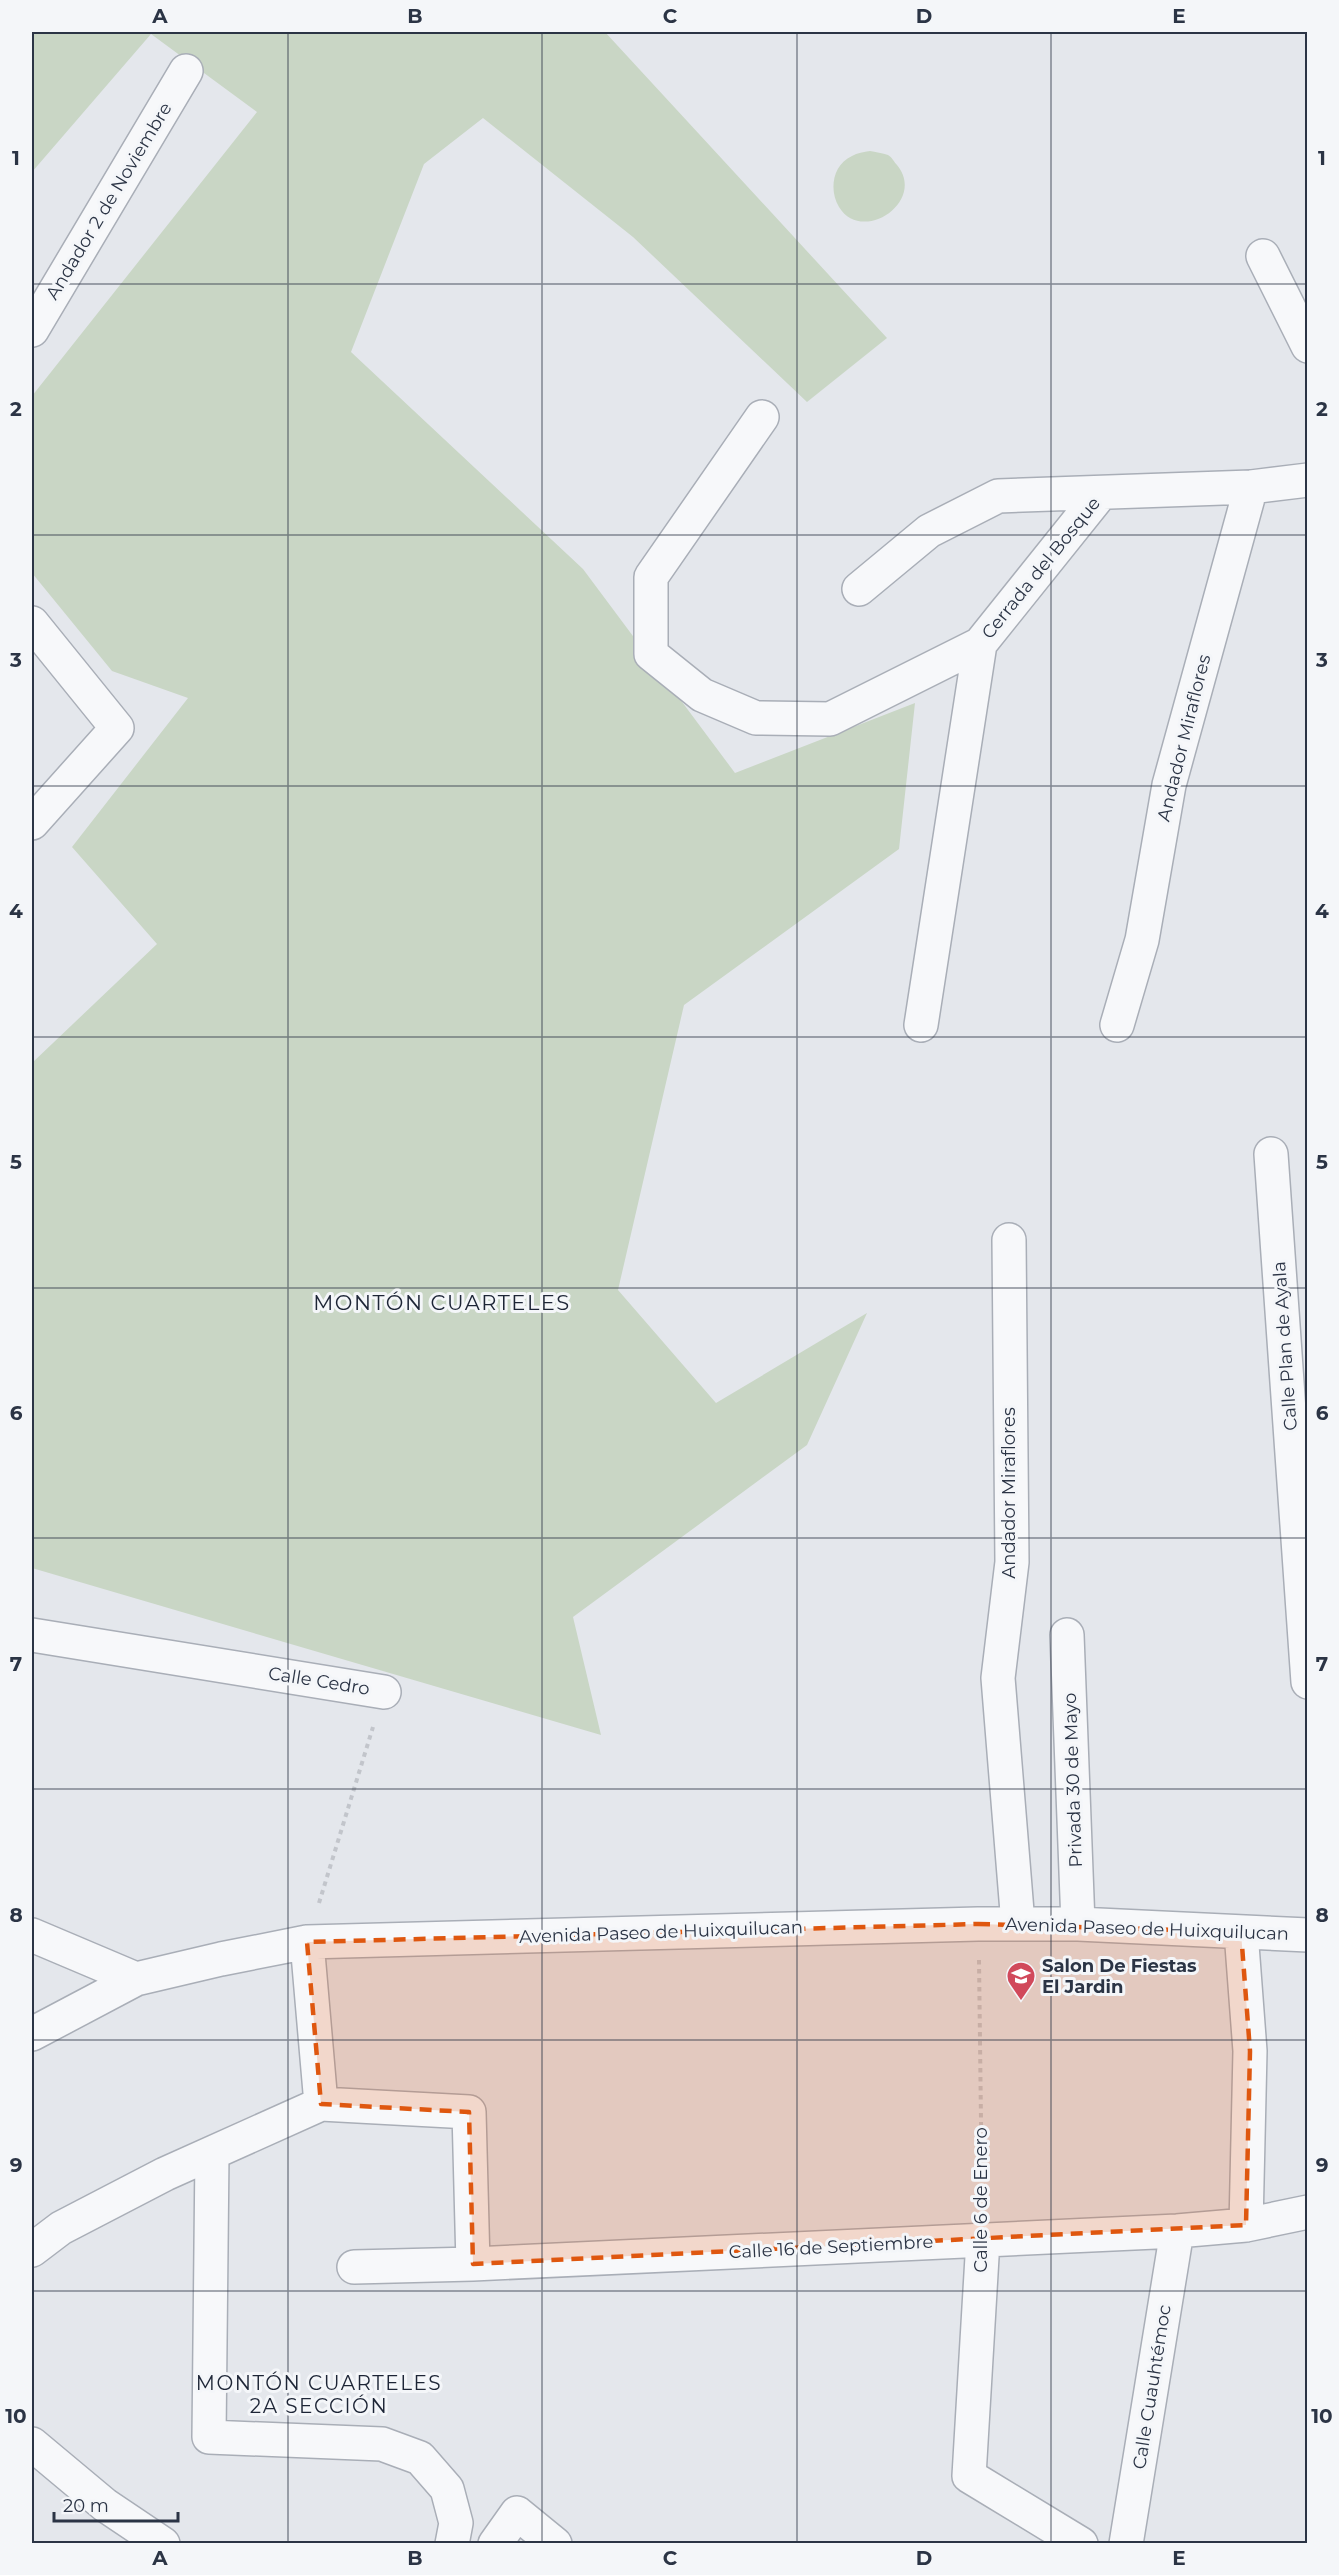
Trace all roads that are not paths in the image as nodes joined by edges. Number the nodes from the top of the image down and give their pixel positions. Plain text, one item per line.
1 (186, 71) dead end
2 (1263, 256) dead end
3 (32, 330) edge
4 (1308, 346) edge
5 (762, 417) dead end
6 (1308, 480) edge
7 (1251, 487) junction
8 (1101, 493) junction
9 (859, 589) dead end
10 (32, 624) edge
11 (980, 644) junction
12 (32, 823) edge
13 (921, 1025) dead end
14 (1117, 1025) dead end
15 (1272, 1154) dead end
16 (1009, 1240) dead end
17 (32, 1635) edge
18 (1067, 1635) dead end
19 (1308, 1682) edge
20 (384, 1692) road end
21 (1018, 1924) junction
22 (1078, 1924) junction
23 (1241, 1932) junction
24 (32, 1935) edge
25 (1308, 1935) edge
26 (307, 1942) junction
27 (136, 1979) junction
28 (32, 2034) edge
29 (321, 2104) junction
30 (212, 2153) junction
31 (1308, 2212) edge
32 (1246, 2225) junction
33 (1177, 2231) junction
34 (983, 2240) junction
35 (32, 2250) edge
36 (473, 2264) junction
37 (354, 2267) dead end
38 (32, 2444) edge
39 (163, 2544) edge
40 (452, 2544) edge
41 (495, 2544) edge
42 (555, 2544) edge
43 (1081, 2544) edge
44 (1126, 2544) edge

1 - 3 street, Andador 2 de Noviembre
2 - 4 street
5 - 11 street, Cerrada del Bosque
6 - 7 street, Cerrada del Bosque
7 - 8 street, Cerrada del Bosque
7 - 14 street, Andador Miraflores
8 - 9 street
8 - 11 street, Cerrada del Bosque
10 - 12 street
11 - 13 street
15 - 19 street, Calle Plan de Ayala
16 - 21 street, Andador Miraflores
17 - 20 street, Calle Cedro
18 - 22 street, Privada 30 de Mayo
21 - 22 street, Avenida Paseo de Huixquilucan
21 - 26 street, Avenida Paseo de Huixquilucan
22 - 23 street, Avenida Paseo de Huixquilucan
23 - 25 street, Avenida Paseo de Huixquilucan
23 - 32 street
24 - 27 street
26 - 27 street, Avenida Paseo de Huixquilucan
26 - 29 street
27 - 28 street, Avenida Paseo de Huixquilucan
29 - 30 street
29 - 36 street
30 - 35 street
30 - 40 street
31 - 32 street, Calle 16 de Septiembre
32 - 33 street, Calle 16 de Septiembre
33 - 34 street, Calle 16 de Septiembre
33 - 44 street, Calle Cuauhtémoc
34 - 36 street, Calle 16 de Septiembre
34 - 43 street, Calle 6 de Enero
36 - 37 street, Calle 16 de Septiembre
38 - 39 street
41 - 42 street

